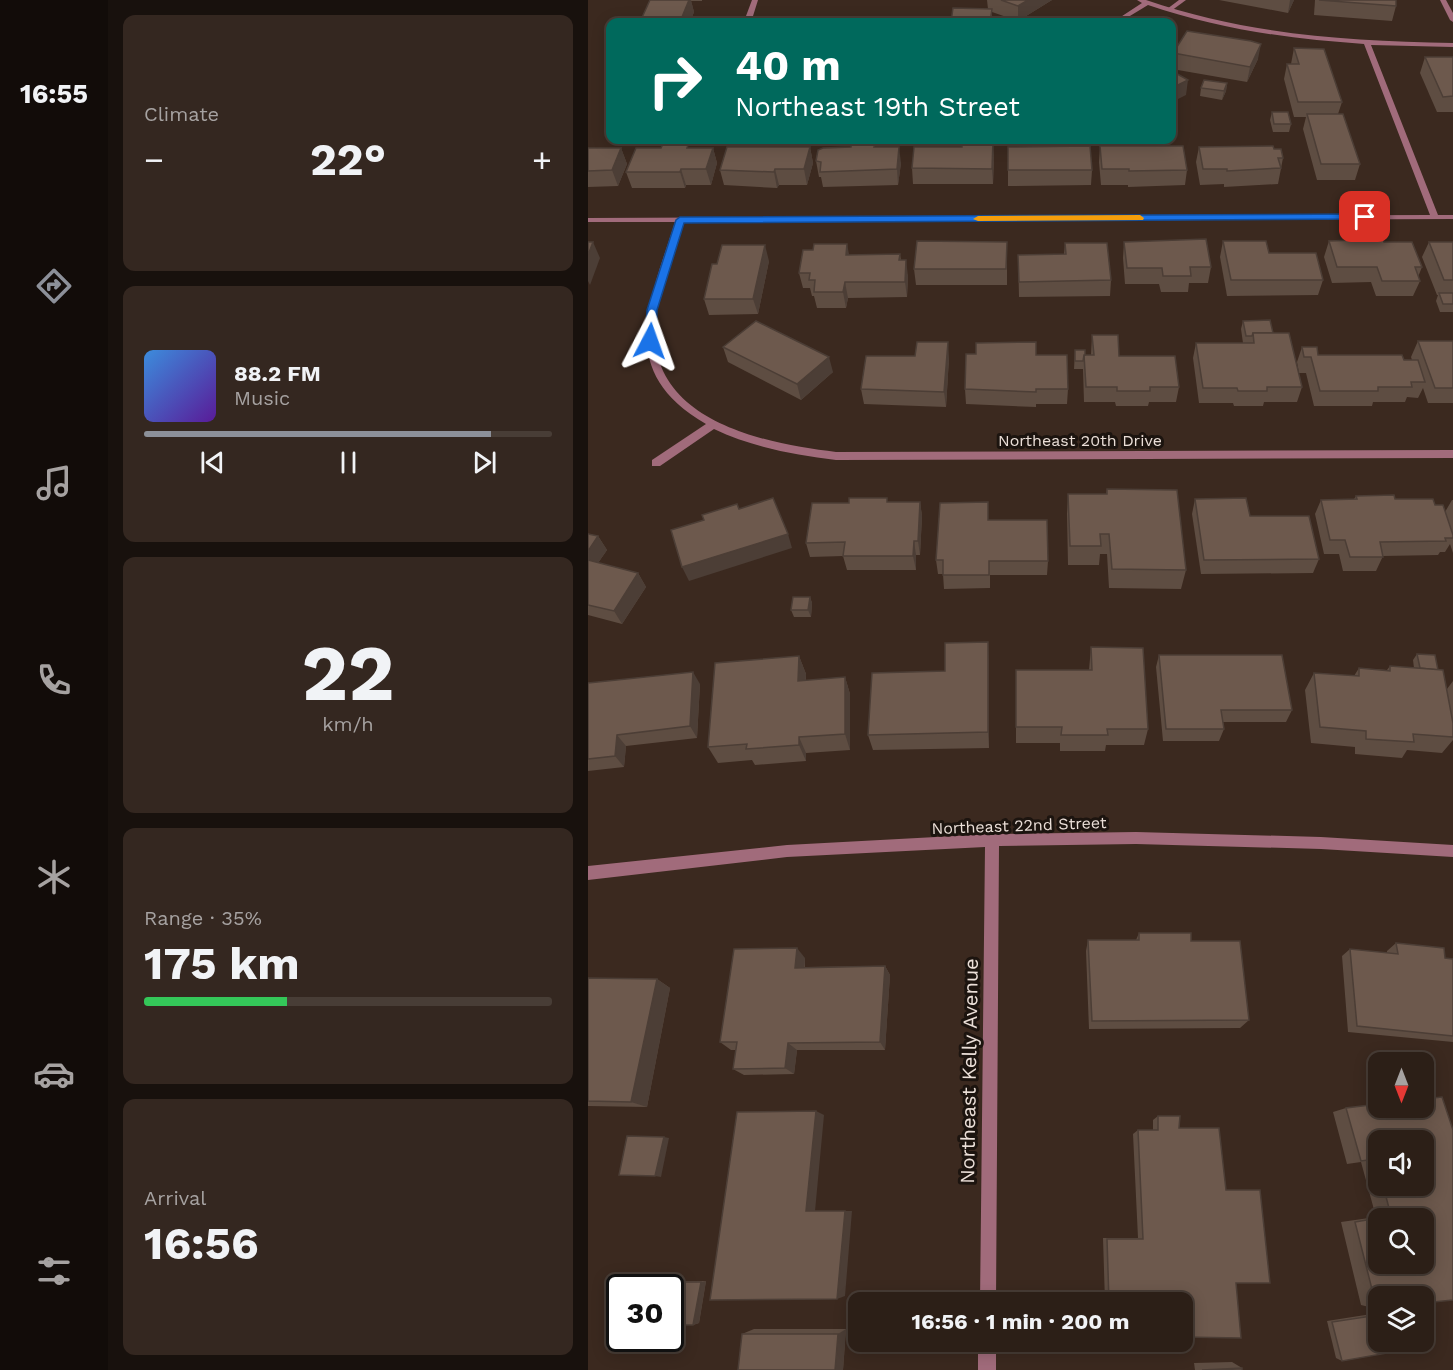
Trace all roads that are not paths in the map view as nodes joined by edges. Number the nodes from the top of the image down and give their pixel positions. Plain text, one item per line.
1 (755, 0) edge
2 (1183, 0) edge
3 (1443, 0) edge
4 (1144, 1) edge
5 (1169, 10) junction
6 (751, 18) edge
7 (1121, 18) edge
8 (1453, 20) edge
9 (1367, 44) junction
10 (1453, 45) edge
11 (1436, 217) junction
12 (1453, 217) edge
13 (588, 220) edge
14 (680, 220) junction
15 (712, 425) junction
16 (1453, 454) edge
17 (656, 463) dead end
18 (992, 840) junction
19 (1453, 851) edge
20 (588, 873) edge
21 (987, 1292) edge
22 (987, 1352) edge
23 (987, 1370) edge

1 - 6 street
2 - 5 street
3 - 8 street
4 - 5 street
4 - 7 street
5 - 9 street
9 - 10 street
9 - 11 street
11 - 12 street
11 - 14 street
13 - 14 street
14 - 15 street, Northeast 20th Drive
15 - 16 street, Northeast 20th Drive
15 - 17 street
18 - 19 street, Northeast 22nd Street
18 - 20 street, Northeast 22nd Street
18 - 21 street, Northeast Kelly Avenue
22 - 23 street

